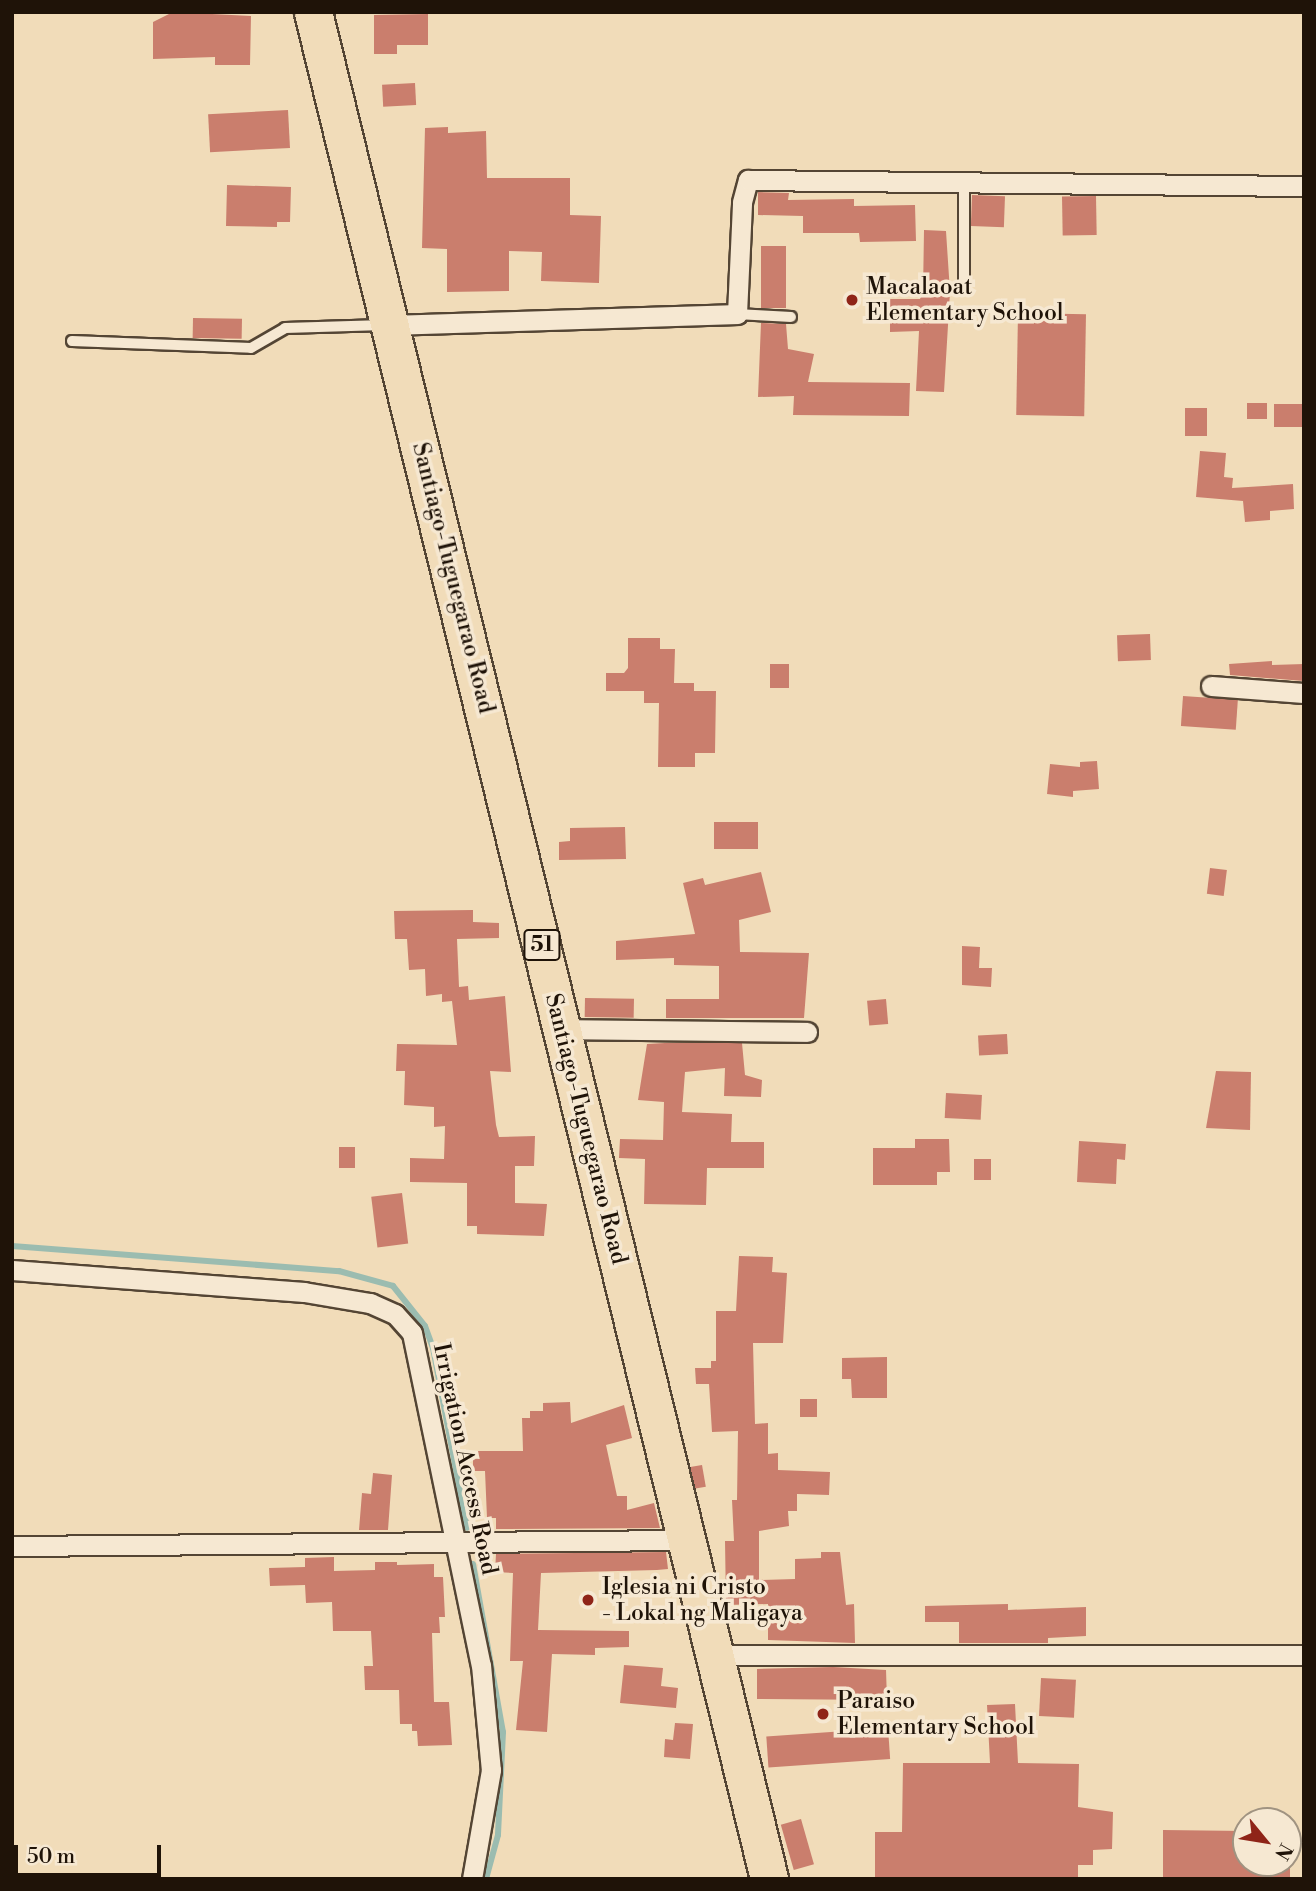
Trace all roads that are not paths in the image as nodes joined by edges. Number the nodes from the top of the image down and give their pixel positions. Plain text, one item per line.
1 (313, 12) edge
2 (964, 181) junction
3 (1304, 186) edge
4 (964, 283) dead end
5 (737, 314) junction
6 (791, 317) dead end
7 (391, 325) junction
8 (72, 341) dead end
9 (1211, 686) dead end
10 (1304, 693) edge
11 (562, 1029) junction
12 (807, 1032) dead end
13 (12, 1270) edge
14 (686, 1540) junction
15 (12, 1546) edge
16 (457, 1546) junction
17 (716, 1655) junction
18 (1304, 1656) edge
19 (472, 1879) edge
20 (769, 1879) edge

1 - 7 highway, Santiago-Tuguegarao Road / 51
2 - 3 street
2 - 4 lane
2 - 5 street
5 - 6 lane
5 - 7 street
7 - 8 lane
7 - 11 highway, Santiago-Tuguegarao Road / 51
9 - 10 street
11 - 12 street
11 - 14 highway, Santiago-Tuguegarao Road / 51
13 - 16 street, Irrigation Access Road
14 - 16 street
14 - 17 highway, Santiago-Tuguegarao Road / 51
15 - 16 street
16 - 19 street, Irrigation Access Road
17 - 18 street
17 - 20 highway, Santiago-Tuguegarao Road / 51

